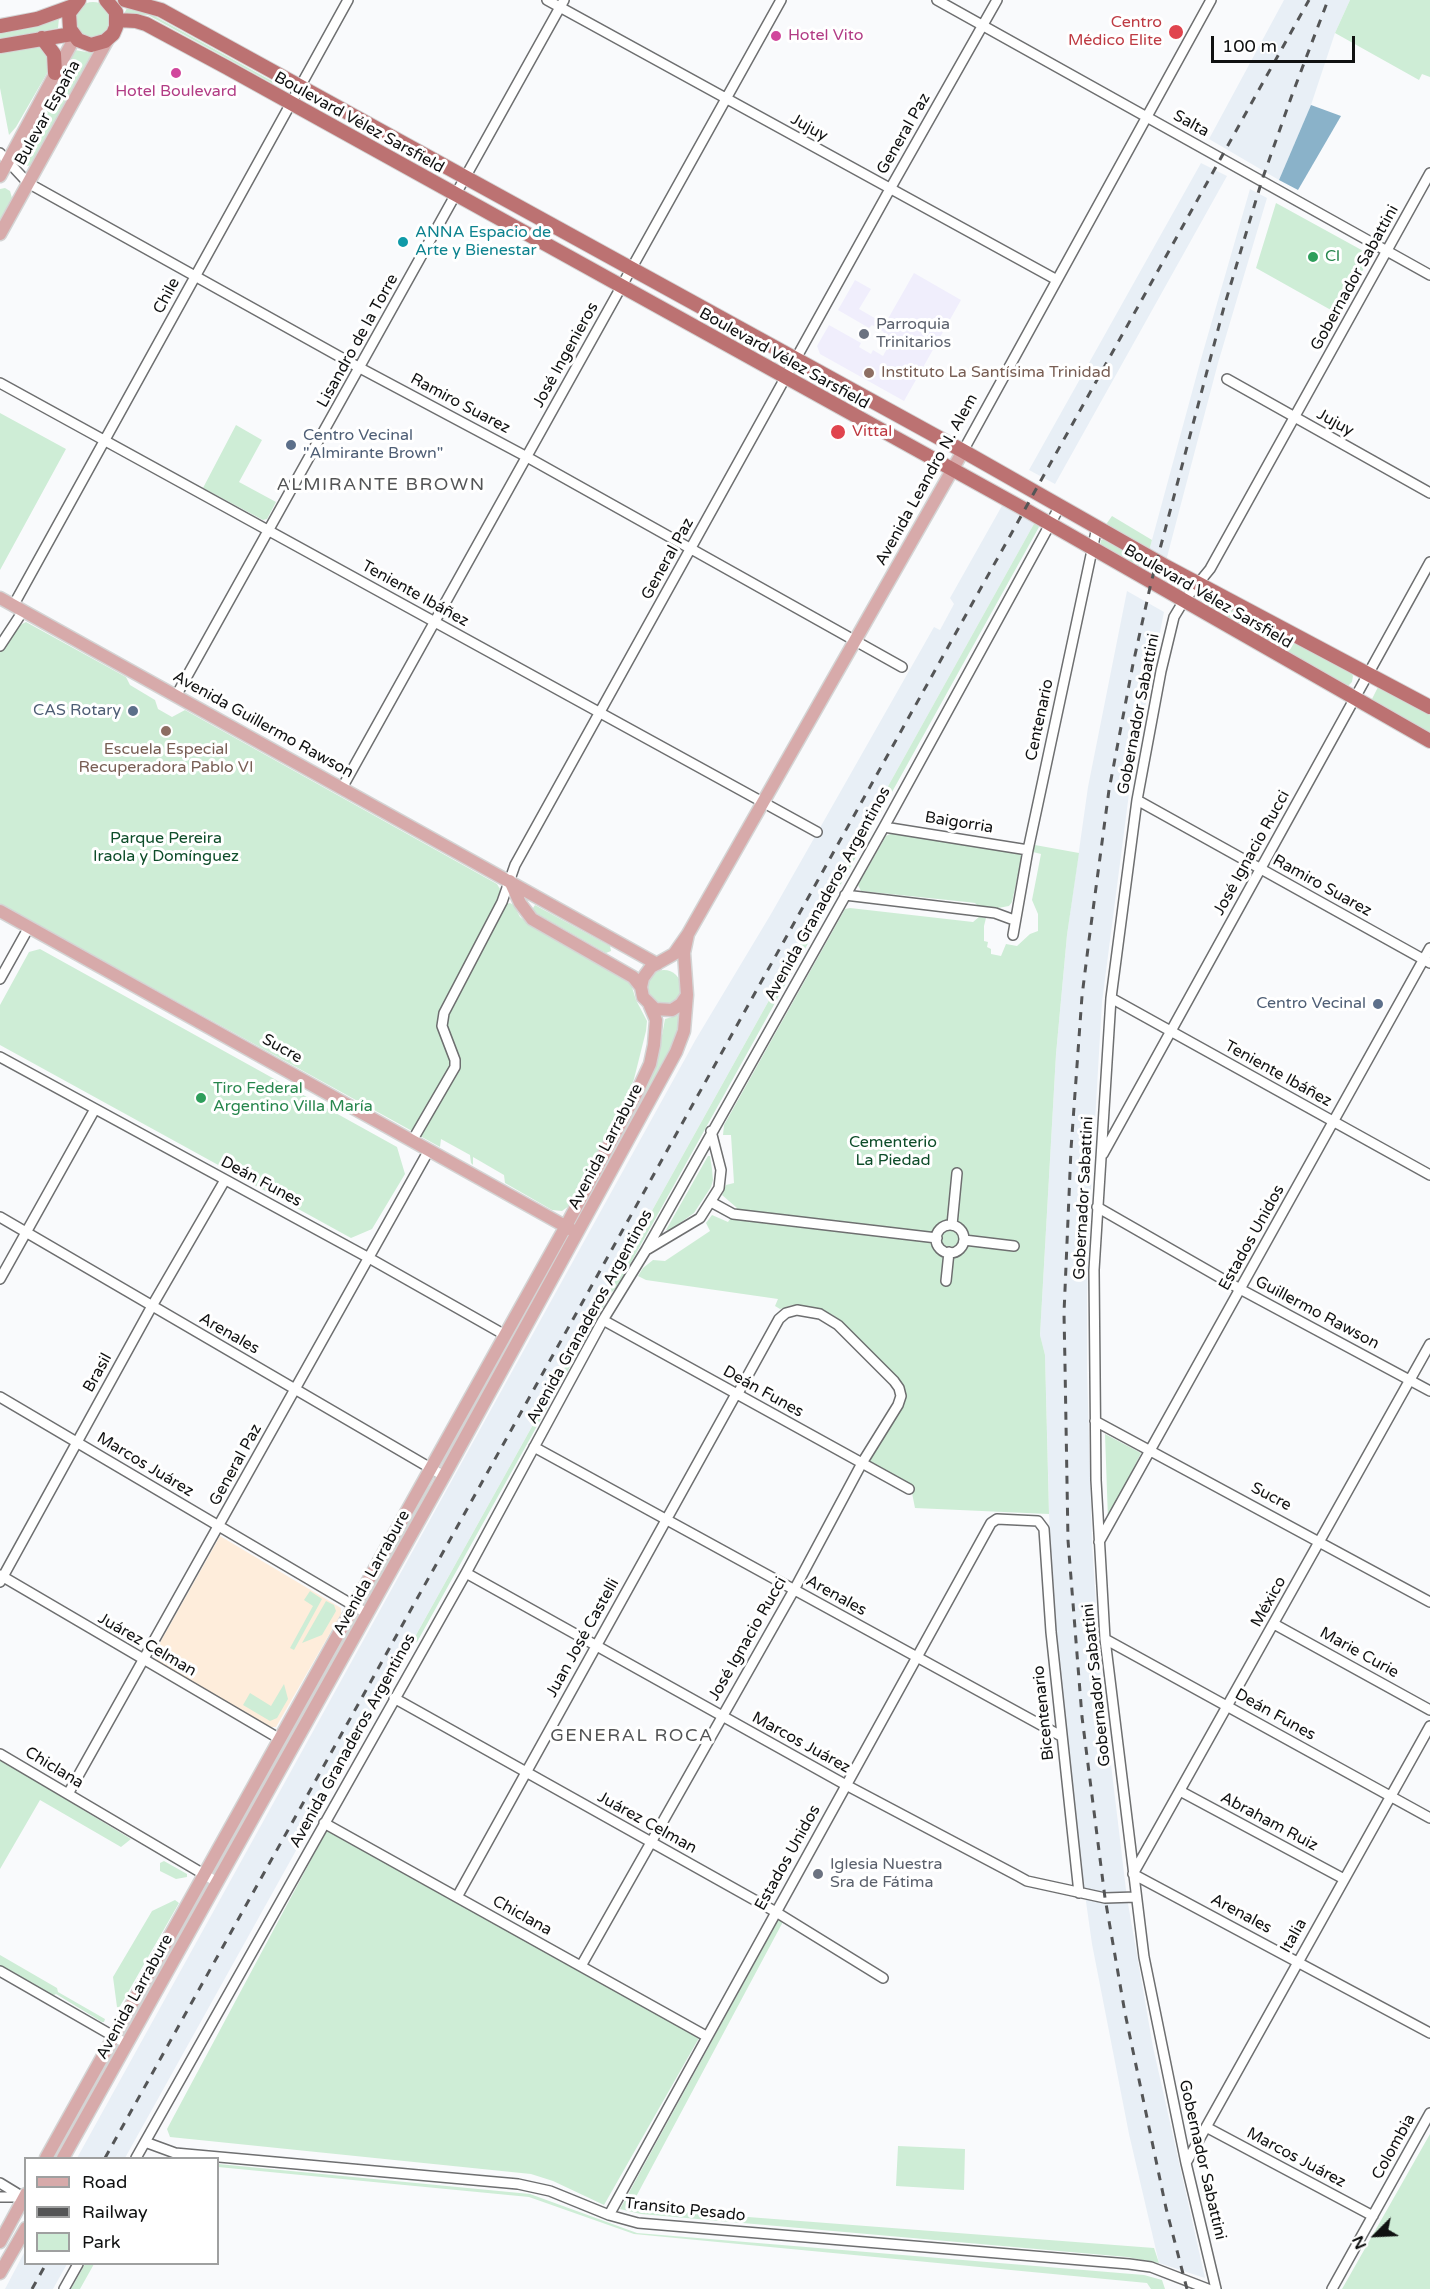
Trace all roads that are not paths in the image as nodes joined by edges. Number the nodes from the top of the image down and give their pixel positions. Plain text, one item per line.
1 (106, 0) edge
2 (123, 0) edge
3 (348, 0) edge
4 (547, 0) edge
5 (781, 0) edge
6 (937, 0) edge
7 (997, 0) edge
8 (1211, 0) edge
9 (77, 2) edge
10 (562, 4) edge
11 (156, 5) edge
12 (117, 18) junction
13 (0, 26) edge
14 (983, 26) junction
15 (74, 35) junction
16 (42, 38) junction
17 (108, 39) junction
18 (0, 46) edge
19 (55, 73) junction
20 (300, 86) junction
21 (726, 99) junction
22 (291, 103) junction
23 (1146, 116) junction
24 (4, 158) edge
25 (1430, 173) edge
26 (0, 177) edge
27 (466, 178) junction
28 (28, 183) junction
29 (890, 189) junction
30 (456, 195) junction
31 (0, 234) edge
32 (1387, 251) junction
33 (631, 269) junction
34 (195, 275) junction
35 (1430, 275) edge
36 (1057, 280) junction
37 (621, 287) junction
38 (795, 359) junction
39 (360, 368) junction
40 (785, 378) junction
41 (1227, 379) dead end
42 (0, 383) edge
43 (1294, 418) junction
44 (105, 442) junction
45 (963, 451) junction
46 (526, 457) junction
47 (952, 470) junction
48 (1430, 493) edge
49 (1060, 506) junction
50 (1050, 524) junction
51 (1096, 527) junction
52 (268, 530) junction
53 (1091, 548) junction
54 (691, 549) junction
55 (1430, 562) edge
56 (1426, 577) edge
57 (1199, 584) junction
58 (0, 598) edge
59 (1183, 602) junction
60 (18, 608) junction
61 (434, 622) junction
62 (855, 641) junction
63 (0, 646) edge
64 (902, 667) dead end
65 (1368, 673) junction
66 (176, 696) junction
67 (1354, 699) junction
68 (1430, 707) edge
69 (600, 713) junction
70 (1430, 741) edge
71 (342, 788) junction
72 (1137, 800) junction
73 (762, 802) junction
74 (884, 826) junction
75 (817, 832) dead end
76 (1029, 850) junction
77 (1260, 870) junction
78 (510, 881) junction
79 (845, 895) junction
80 (0, 911) edge
81 (1014, 920) junction
82 (29, 927) junction
83 (688, 934) junction
84 (1013, 935) dead end
85 (1430, 948) edge
86 (1427, 961) edge
87 (657, 964) junction
88 (686, 977) junction
89 (0, 979) edge
90 (641, 987) junction
91 (687, 994) junction
92 (1112, 998) junction
93 (650, 1006) junction
94 (1170, 1031) junction
95 (0, 1058) edge
96 (95, 1109) junction
97 (1334, 1123) junction
98 (711, 1131) junction
99 (412, 1141) junction
100 (429, 1150) junction
101 (1100, 1159) junction
102 (957, 1173) dead end
103 (1430, 1175) edge
104 (225, 1180) junction
105 (711, 1202) junction
106 (1097, 1207) junction
107 (0, 1217) edge
108 (952, 1225) junction
109 (566, 1226) junction
110 (26, 1232) junction
111 (578, 1233) junction
112 (937, 1238) junction
113 (964, 1240) junction
114 (1014, 1246) dead end
115 (646, 1250) junction
116 (949, 1252) junction
117 (369, 1258) junction
118 (0, 1280) edge
119 (946, 1281) dead end
120 (1240, 1289) junction
121 (152, 1306) junction
122 (603, 1320) junction
123 (505, 1335) junction
124 (1430, 1344) edge
125 (1410, 1380) junction
126 (899, 1388) joint
127 (295, 1390) junction
128 (1430, 1391) edge
129 (736, 1395) junction
130 (0, 1397) edge
131 (1095, 1421) junction
132 (77, 1442) junction
133 (534, 1447) junction
134 (1151, 1451) junction
135 (862, 1463) junction
136 (431, 1469) junction
137 (444, 1476) junction
138 (909, 1489) dead end
139 (997, 1519) joint
140 (666, 1520) junction
141 (219, 1526) junction
142 (1099, 1542) junction
143 (1320, 1542) junction
144 (466, 1572) junction
145 (1, 1578) edge
146 (794, 1590) junction
147 (1430, 1602) edge
148 (355, 1606) junction
149 (368, 1614) junction
150 (1274, 1623) junction
151 (1105, 1639) junction
152 (596, 1646) junction
153 (918, 1658) junction
154 (144, 1661) junction
155 (394, 1698) junction
156 (1228, 1706) junction
157 (1430, 1710) edge
158 (722, 1716) junction
159 (1430, 1725) edge
160 (1061, 1736) junction
161 (280, 1739) junction
162 (0, 1754) edge
163 (526, 1773) junction
164 (846, 1785) junction
165 (1180, 1791) junction
166 (68, 1794) junction
167 (1390, 1797) junction
168 (1430, 1818) edge
169 (324, 1823) junction
170 (652, 1842) junction
171 (1133, 1874) junction
172 (204, 1875) junction
173 (1344, 1879) junction
174 (217, 1882) junction
175 (1079, 1893) junction
176 (457, 1897) junction
177 (1136, 1897) junction
178 (776, 1912) junction
179 (1297, 1961) junction
180 (581, 1966) junction
181 (0, 1971) edge
182 (883, 1978) dead end
183 (1430, 2033) edge
184 (706, 2036) junction
185 (114, 2037) junction
186 (127, 2044) junction
187 (1430, 2113) edge
188 (1206, 2127) junction
189 (145, 2142) junction
190 (47, 2157) edge
191 (64, 2157) edge
192 (137, 2157) edge
193 (1186, 2163) junction
194 (0, 2183) edge
195 (24, 2195) edge
196 (24, 2196) edge
197 (0, 2198) edge
198 (24, 2198) edge
199 (609, 2215) junction
200 (1373, 2216) junction
201 (24, 2231) edge
202 (0, 2242) edge
203 (77, 2265) edge
204 (0, 2273) edge
205 (64, 2289) edge
206 (1208, 2289) edge
207 (1216, 2289) edge
208 (1332, 2289) edge

1 - 12 highway
2 - 11 highway, Boulevard Vélez Sarsfield
2 - 12 main road
3 - 20 street, Chile
4 - 10 street, Jujuy
5 - 21 street, José Ingenieros
6 - 14 street, Salta
7 - 14 street, General Paz
8 - 23 street, Avenida Leandro N. Alem
9 - 13 highway
9 - 15 highway
10 - 21 street, Jujuy
10 - 27 street, Lisandro de la Torre
11 - 20 highway, Boulevard Vélez Sarsfield
12 - 17 highway
12 - 22 highway, Boulevard Vélez Sarsfield
14 - 23 street, Salta
14 - 29 street, General Paz
15 - 16 highway
15 - 17 highway
15 - 19 main road, Bulevar España
16 - 18 highway
16 - 19 highway
17 - 28 main road, Bulevar España
19 - 24 main road, Bulevar España
20 - 22 street, Chile
20 - 27 highway, Boulevard Vélez Sarsfield
21 - 29 street, Jujuy
21 - 33 street, José Ingenieros
22 - 30 highway, Boulevard Vélez Sarsfield
22 - 34 street, Chile
23 - 32 street, Salta
23 - 36 street, Avenida Leandro N. Alem
24 - 26 main road, Bulevar España
24 - 28 street, Ramiro Suarez
25 - 32 street, Gobernador Sabattini
27 - 30 street, Lisandro de la Torre
27 - 33 highway, Boulevard Vélez Sarsfield
28 - 31 main road, Bulevar España
28 - 34 street, Ramiro Suarez
29 - 36 street, Jujuy
29 - 38 street, General Paz
30 - 37 highway, Boulevard Vélez Sarsfield
30 - 39 street, Lisandro de la Torre
32 - 35 street, Salta
32 - 43 street, Gobernador Sabattini
33 - 37 street, José Ingenieros
33 - 38 highway, Boulevard Vélez Sarsfield
34 - 39 street, Ramiro Suarez
34 - 44 street, Chile
36 - 45 street, Avenida Leandro N. Alem
37 - 40 highway, Boulevard Vélez Sarsfield
37 - 46 street, José Ingenieros
38 - 40 street, General Paz
38 - 45 highway, Boulevard Vélez Sarsfield
39 - 46 street, Ramiro Suarez
39 - 52 street, Lisandro de la Torre
40 - 47 highway, Boulevard Vélez Sarsfield
40 - 54 street, General Paz
41 - 43 street, Jujuy
42 - 44 street, Teniente Ibáñez
43 - 48 street, Jujuy
43 - 57 street, Gobernador Sabattini
44 - 52 street, Teniente Ibáñez
44 - 60 street, Chile
45 - 47 main road, Avenida Leandro N. Alem
45 - 49 highway, Boulevard Vélez Sarsfield
46 - 54 street, Ramiro Suarez
46 - 61 street, José Ingenieros
47 - 50 highway, Boulevard Vélez Sarsfield
47 - 62 main road, Avenida Leandro N. Alem
49 - 50 street, Avenida Granaderos Argentinos
49 - 51 highway, Boulevard Vélez Sarsfield
50 - 53 highway, Boulevard Vélez Sarsfield
50 - 74 street, Avenida Granaderos Argentinos
51 - 53 street, Centenario
51 - 57 highway, Boulevard Vélez Sarsfield
52 - 61 street, Teniente Ibáñez
52 - 66 street, Lisandro de la Torre
53 - 59 highway, Boulevard Vélez Sarsfield
53 - 76 street, Centenario
54 - 62 street, Ramiro Suarez
54 - 69 street, General Paz
55 - 56 street, José Ignacio Rucci
56 - 65 street, José Ignacio Rucci
57 - 59 street, Gobernador Sabattini
57 - 65 highway, Boulevard Vélez Sarsfield
58 - 60 main road, Avenida Guillermo Rawson
59 - 67 highway, Boulevard Vélez Sarsfield
59 - 72 street, Gobernador Sabattini
60 - 63 street, Chile
60 - 66 main road, Avenida Guillermo Rawson
61 - 69 street, Teniente Ibáñez
61 - 71 street, José Ingenieros
62 - 64 street, Ramiro Suarez
62 - 73 main road, Avenida Leandro N. Alem
65 - 67 street, José Ignacio Rucci
65 - 68 highway, Boulevard Vélez Sarsfield
66 - 71 main road, Avenida Guillermo Rawson
67 - 70 highway, Boulevard Vélez Sarsfield
67 - 77 street, José Ignacio Rucci
69 - 73 street, Teniente Ibáñez
69 - 78 street, General Paz
71 - 78 main road, Avenida Guillermo Rawson
72 - 77 street, Ramiro Suarez
72 - 92 street, Gobernador Sabattini
73 - 75 street, Teniente Ibáñez
73 - 83 main road, Avenida Leandro N. Alem
74 - 76 street, Baigorria
74 - 79 street, Avenida Granaderos Argentinos
76 - 81 street, Centenario
77 - 86 street, Ramiro Suarez
77 - 94 street, José Ignacio Rucci
78 - 87 main road, Avenida Guillermo Rawson
78 - 90 main road
78 - 99 street, General Paz
79 - 81 street
79 - 98 street, Avenida Granaderos Argentinos
80 - 82 main road, Sucre
81 - 84 street, Centenario
82 - 89 street
82 - 99 main road, Sucre
83 - 87 main road, Avenida Leandro N. Alem
83 - 88 main road
85 - 86 street, Estados Unidos
86 - 97 street, Estados Unidos
87 - 88 main road
87 - 90 main road
88 - 91 main road
90 - 93 main road
91 - 93 main road
91 - 111 main road, Avenida Larrabure
92 - 94 street, Teniente Ibáñez
92 - 101 street, Gobernador Sabattini
93 - 109 main road, Avenida Larrabure
94 - 97 street, Teniente Ibáñez
94 - 101 street, José Ignacio Rucci
95 - 96 street, Deán Funes
96 - 104 street, Deán Funes
96 - 110 street
97 - 103 street, Teniente Ibáñez
97 - 120 street, Estados Unidos
98 - 105 street
98 - 115 street, Avenida Granaderos Argentinos
99 - 100 main road, Sucre
100 - 109 main road, Sucre
100 - 117 street, General Paz
101 - 106 street, Gobernador Sabattini
102 - 108 street
104 - 117 street, Deán Funes
104 - 121 street, Brasil
105 - 112 street
105 - 115 street
106 - 120 street, Guillermo Rawson
106 - 131 street, Gobernador Sabattini
107 - 110 street, Arenales
108 - 112 street
108 - 113 street
109 - 111 main road, Sucre
109 - 123 main road, Avenida Larrabure
110 - 118 street
110 - 121 street, Arenales
111 - 137 main road, Avenida Larrabure
112 - 116 street
113 - 114 street
113 - 116 street
115 - 122 street, Avenida Granaderos Argentinos
116 - 119 street
117 - 123 street, Deán Funes
117 - 127 street, General Paz
120 - 125 street, Guillermo Rawson
120 - 134 street, Estados Unidos
121 - 127 street, Arenales
121 - 132 street, Brasil
122 - 129 street, Deán Funes
122 - 133 street, Avenida Granaderos Argentinos
123 - 136 main road, Avenida Larrabure
124 - 125 street, México
125 - 128 street, Guillermo Rawson
125 - 143 street, México
126 - 129 street, Juan José Castelli
126 - 135 street, José Ignacio Rucci
127 - 136 street, Arenales
127 - 141 street, General Paz
129 - 135 street, Deán Funes
129 - 140 street, Juan José Castelli
130 - 132 street, Marcos Juárez
131 - 134 street, Sucre
131 - 142 street, Gobernador Sabattini
132 - 141 street, Marcos Juárez
132 - 145 street, Brasil
133 - 140 street, Arenales
133 - 144 street, Avenida Granaderos Argentinos
134 - 142 street, Estados Unidos
134 - 143 street, Sucre
135 - 138 street, Deán Funes
135 - 146 street, José Ignacio Rucci
136 - 137 street, Arenales
136 - 148 main road, Avenida Larrabure
137 - 149 main road, Avenida Larrabure
139 - 153 street, Estados Unidos
139 - 160 street, Bicentenario
140 - 146 street, Arenales
140 - 152 street, Juan José Castelli
141 - 148 street, Marcos Juárez
141 - 154 street, General Paz
142 - 151 street, Gobernador Sabattini
143 - 147 street, Sucre
143 - 150 street, México
144 - 152 street, Marcos Juárez
144 - 155 street, Avenida Granaderos Argentinos
145 - 154 street, Juárez Celman
146 - 153 street, Arenales
146 - 158 street, José Ignacio Rucci
148 - 149 street, Marcos Juárez
148 - 161 main road, Avenida Larrabure
149 - 174 main road, Avenida Larrabure
150 - 156 street, México
150 - 157 street, Marie Curie
151 - 156 street, Deán Funes
151 - 171 street, Gobernador Sabattini
152 - 158 street, Marcos Juárez
152 - 163 street, Juan José Castelli
153 - 160 street, Arenales
153 - 164 street, Estados Unidos
154 - 161 street, Juárez Celman
154 - 166 street, General Paz
155 - 163 street, Juárez Celman
155 - 169 street, Avenida Granaderos Argentinos
156 - 165 street, México
156 - 167 street, Deán Funes
158 - 164 street, Marcos Juárez
158 - 170 street, José Ignacio Rucci
159 - 167 street, Italia
160 - 175 street, Bicentenario
161 - 172 main road, Avenida Larrabure
162 - 166 street, Chiclana
163 - 170 street, Juárez Celman
163 - 176 street, Juan José Castelli
164 - 175 street, Marcos Juárez
164 - 178 street, Estados Unidos
165 - 171 street, México
165 - 173 street, Abraham Ruiz
166 - 172 street, Chiclana
167 - 168 street, Deán Funes
167 - 173 street, Italia
169 - 176 street, Chiclana
169 - 189 street, Avenida Granaderos Argentinos
170 - 178 street, Juárez Celman
170 - 180 street, José Ignacio Rucci
171 - 177 street, Gobernador Sabattini
171 - 179 street, Arenales
172 - 174 street, Chiclana
172 - 185 main road, Avenida Larrabure
173 - 179 street, Italia
174 - 186 main road, Avenida Larrabure
175 - 177 street, Marcos Juárez
176 - 180 street, Chiclana
177 - 193 street, Gobernador Sabattini
178 - 182 street, Juárez Celman
178 - 184 street, Estados Unidos
179 - 183 street, Arenales
179 - 188 street, Italia
180 - 184 street, Chiclana
181 - 185 street
184 - 199 street, Estados Unidos
185 - 186 street
185 - 190 main road, Avenida Larrabure
186 - 191 main road, Avenida Larrabure
187 - 200 street, Colombia
188 - 193 street, Italia
188 - 200 street, Marcos Juárez
189 - 192 street
189 - 199 street, Transito Pesado
193 - 207 street, Gobernador Sabattini
194 - 195 street
196 - 197 street
198 - 202 main road
199 - 206 street, Transito Pesado
200 - 208 street, Colombia
201 - 204 main road
203 - 205 street

